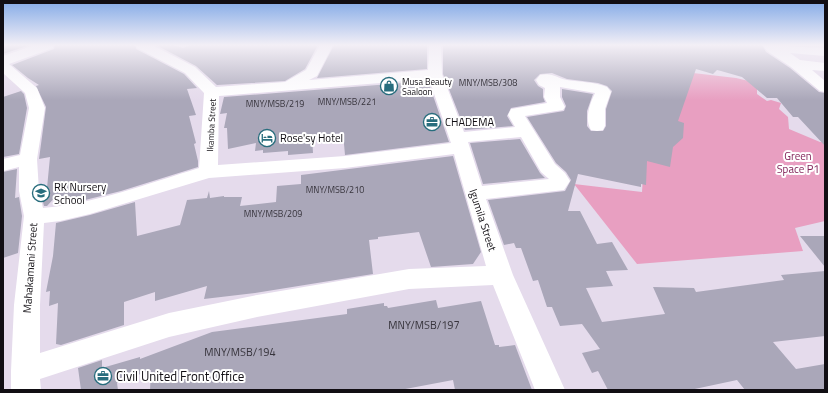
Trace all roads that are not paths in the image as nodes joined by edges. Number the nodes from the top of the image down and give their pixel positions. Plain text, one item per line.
1 (177, 63) edge
2 (317, 63) edge
3 (435, 63) edge
4 (796, 64) joint
5 (3, 66) edge
6 (825, 66) edge
7 (435, 74) junction
8 (279, 86) junction
9 (825, 88) edge
10 (212, 92) junction
11 (597, 126) dead end
12 (526, 131) junction
13 (460, 142) junction
14 (28, 159) junction
15 (3, 165) edge
16 (208, 172) junction
17 (474, 193) junction
18 (34, 216) junction
19 (501, 275) junction
20 (25, 381) edge
21 (550, 390) edge

1 - 10 street, Ikamba Street
2 - 8 street
3 - 7 street, Igumila Street
4 - 6 street
4 - 9 street
5 - 14 street, Mahakamani Street
7 - 8 street
7 - 13 street, Igumila Street
8 - 10 street
10 - 16 street, Ikamba Street
11 - 12 street
12 - 13 street
12 - 17 street
13 - 16 street
13 - 17 street, Igumila Street
14 - 15 street
14 - 18 street, Mahakamani Street
16 - 18 street
17 - 19 street, Igumila Street
18 - 20 street, Mahakamani Street
19 - 20 street
19 - 21 street, Igumila Street

